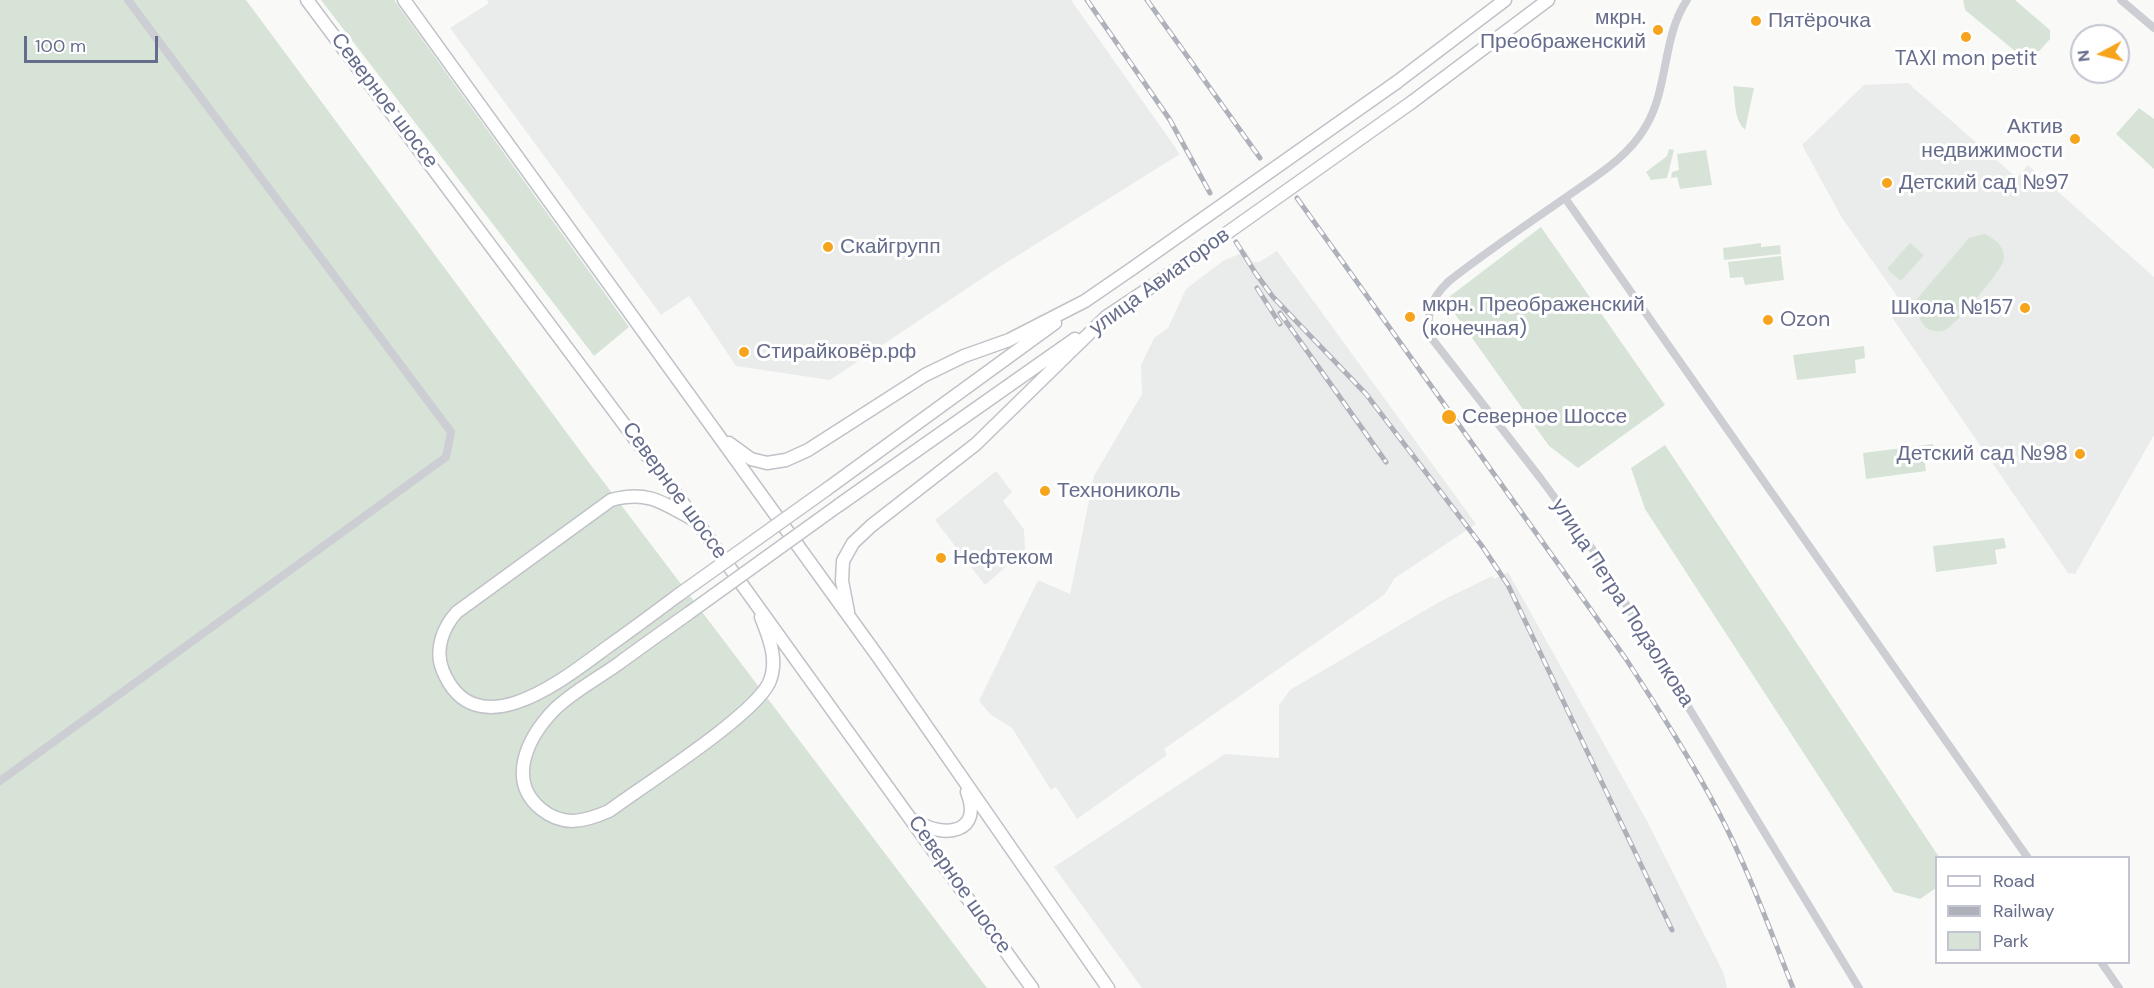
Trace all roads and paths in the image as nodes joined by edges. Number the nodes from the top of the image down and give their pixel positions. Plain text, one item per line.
1 (128, 0) edge
2 (307, 0) edge
3 (404, 0) edge
4 (1505, 0) edge
5 (1548, 0) edge
6 (1687, 0) edge
7 (2121, 0) edge
8 (2154, 28) edge
9 (1565, 198) junction
10 (1085, 301) junction
11 (1106, 317) junction
12 (721, 437) junction
13 (697, 522) junction
14 (753, 599) junction
15 (849, 616) junction
16 (0, 781) edge
17 (963, 781) junction
18 (913, 819) junction
19 (2027, 856) edge
20 (2103, 964) edge
21 (1032, 988) edge
22 (1108, 988) edge
23 (1859, 988) edge
24 (2119, 988) edge

1 - 16 street
2 - 13 main road, Северное шоссе
3 - 12 main road
4 - 10 main road, улица Авиаторов, bridge
5 - 11 main road, улица Авиаторов, bridge
6 - 9 street, улица Петра Подзолкова
7 - 8 street
9 - 19 street
9 - 23 street, улица Петра Подзолкова
10 - 12 main road, улица Авиаторов
10 - 13 main road, bridge
11 - 14 main road, bridge
11 - 15 main road, улица Авиаторов
12 - 15 main road
13 - 14 main road, Северное шоссе
14 - 18 main road, Северное шоссе
15 - 17 main road
17 - 18 main road
17 - 22 main road
18 - 21 main road, Северное шоссе
20 - 24 street

